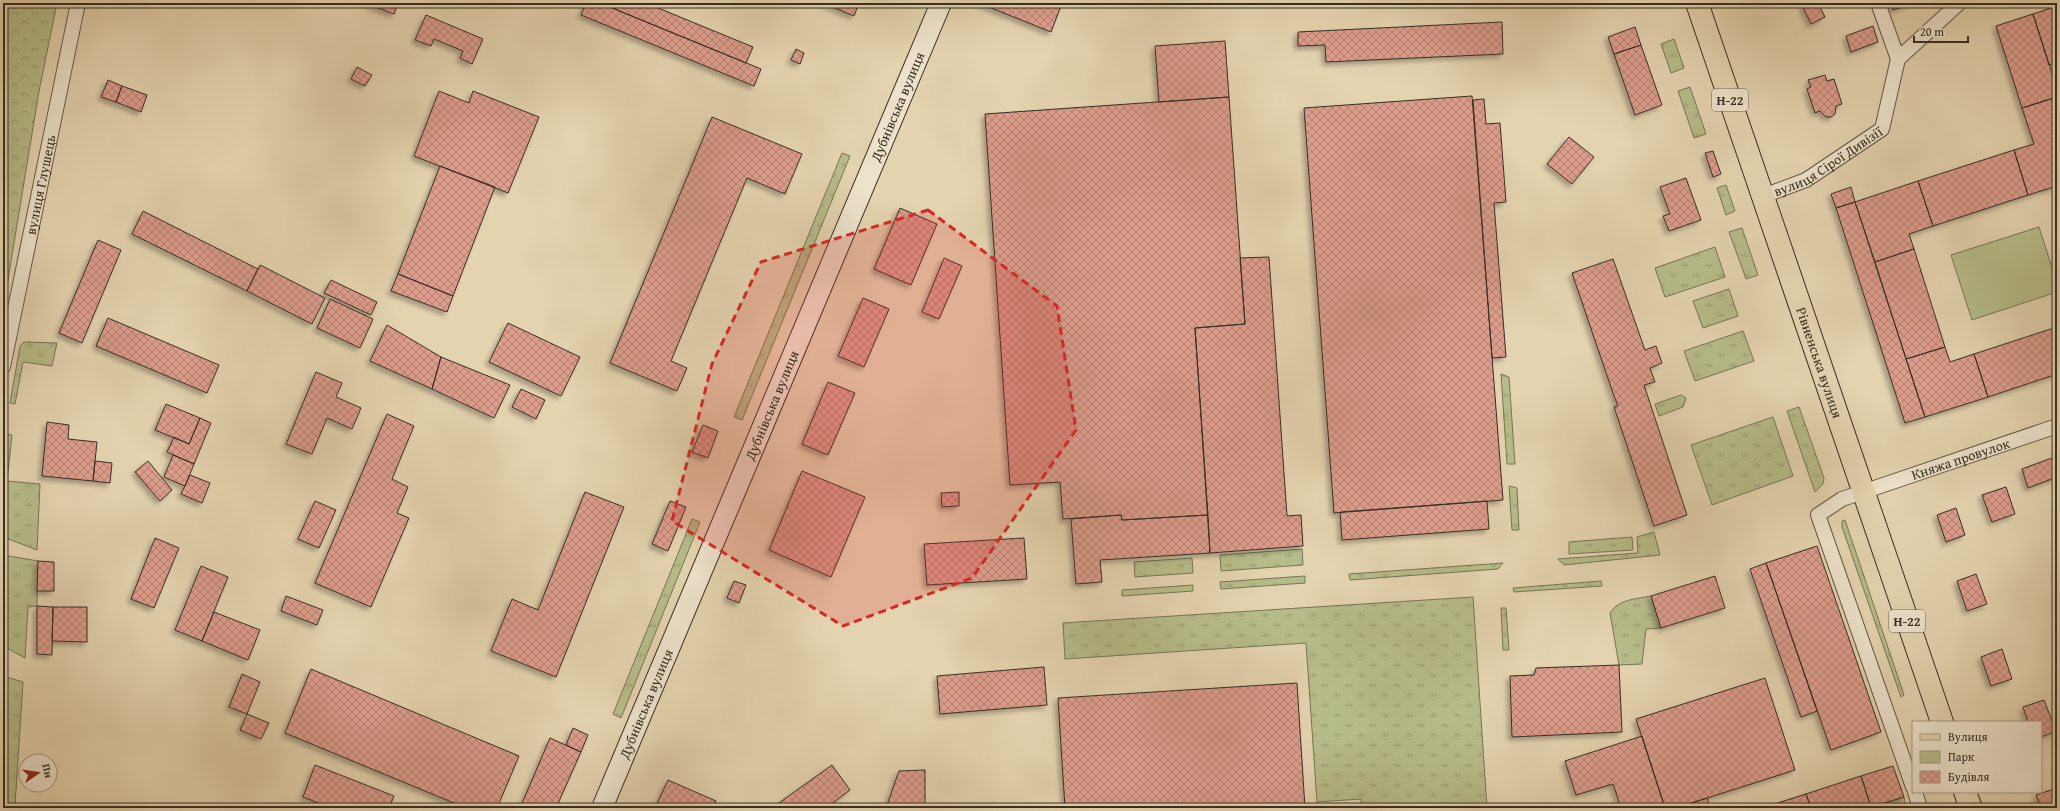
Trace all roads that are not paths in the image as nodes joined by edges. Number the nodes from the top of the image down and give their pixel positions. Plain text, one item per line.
1 (78, 3) edge
2 (941, 3) edge
3 (1697, 3) edge
4 (1878, 3) edge
5 (1959, 3) edge
6 (1898, 59) junction
7 (1763, 196) junction
8 (3, 366) edge
9 (2057, 426) edge
10 (1864, 491) junction
11 (1942, 721) edge
12 (1912, 784) edge
13 (1915, 793) edge
14 (1966, 793) edge
15 (602, 808) edge
16 (1920, 808) edge
17 (1971, 808) edge

1 - 8 street, вулиця Глушець
2 - 15 main road, Дубнівська вулиця
3 - 7 main road, Рівненська вулиця / Н-22
4 - 6 street
5 - 6 street
6 - 7 street, вулиця Сірої Дивізії
7 - 10 main road, Рівненська вулиця / Н-22
9 - 10 street, Княжа провулок
10 - 11 main road, Рівненська вулиця / Н-22
10 - 12 street, Княжа провулок
13 - 16 street
14 - 17 main road

